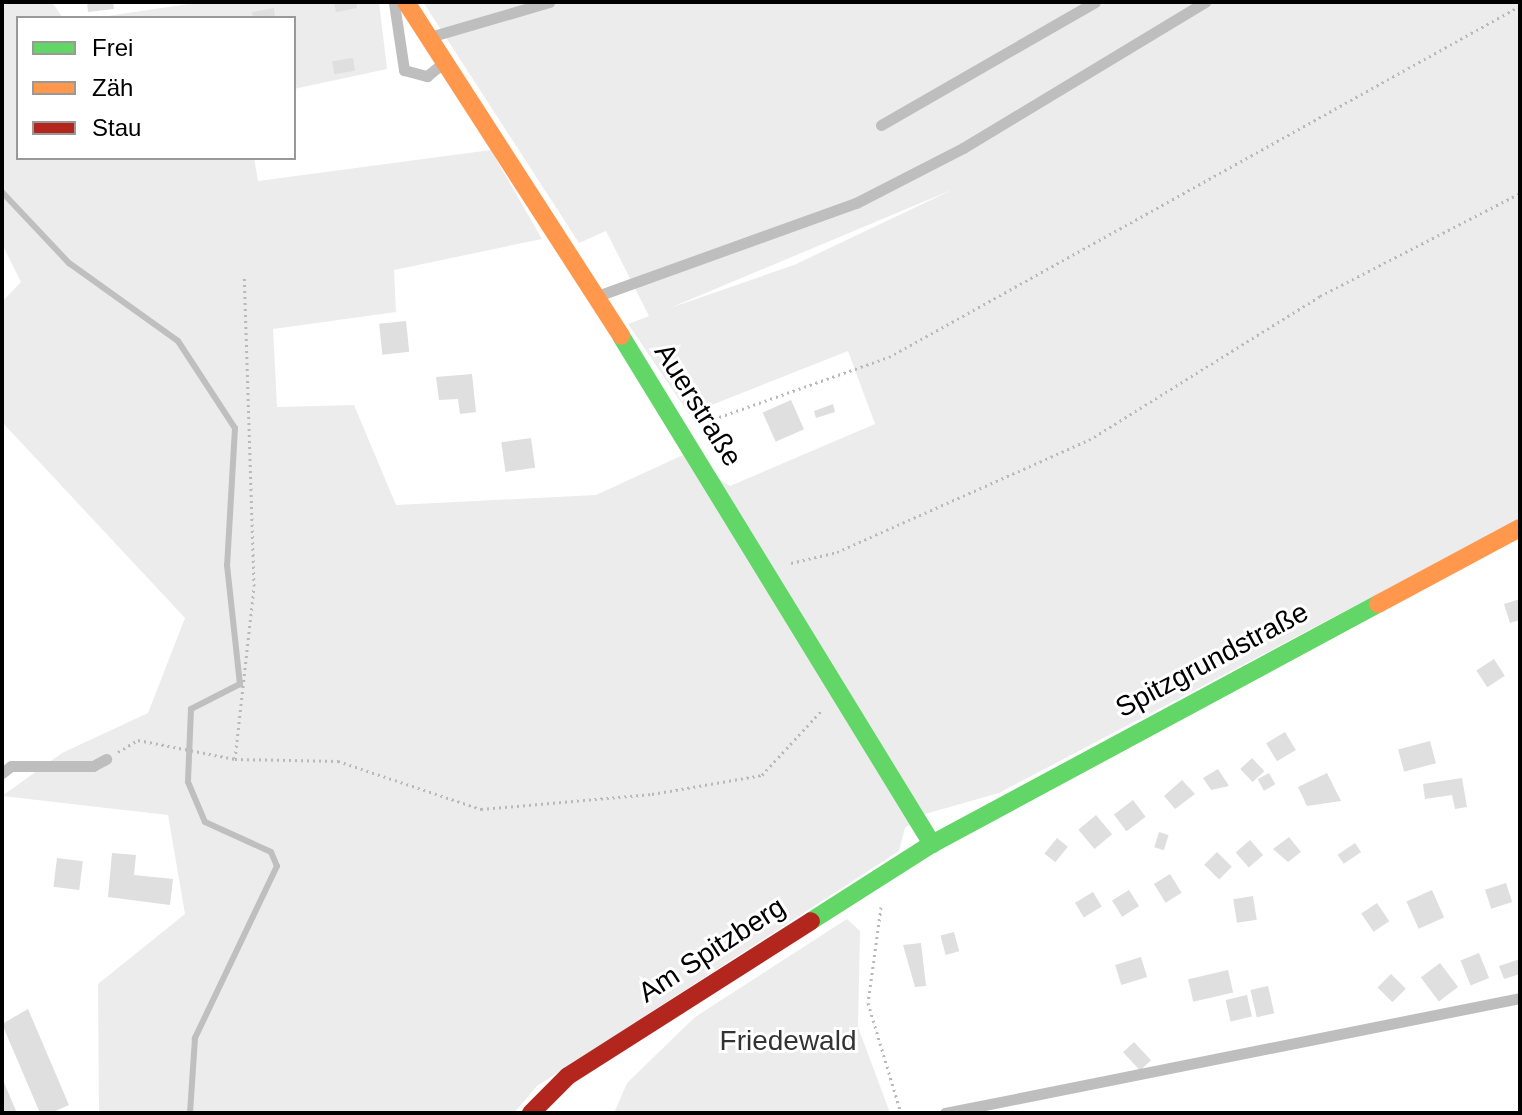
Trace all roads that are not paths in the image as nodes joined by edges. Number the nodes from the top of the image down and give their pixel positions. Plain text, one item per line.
1 (394, 2) edge
2 (406, 2) edge
3 (549, 2) edge
4 (1095, 2) edge
5 (1205, 2) edge
6 (428, 37) junction
7 (444, 62) junction
8 (881, 125) dead end
9 (595, 296) junction
10 (1520, 528) edge
11 (106, 759) road end
12 (2, 773) edge
13 (932, 844) junction
14 (1520, 998) edge
15 (531, 1113) edge
16 (945, 1113) edge

1 - 7 lane
2 - 6 street, Auerstraße
3 - 6 lane
4 - 8 lane
5 - 9 lane
6 - 7 street, Auerstraße
7 - 9 street, Auerstraße
9 - 13 street, Auerstraße
10 - 13 street, Spitzgrundstraße
11 - 12 lane
13 - 15 street, Am Spitzberg
14 - 16 lane

